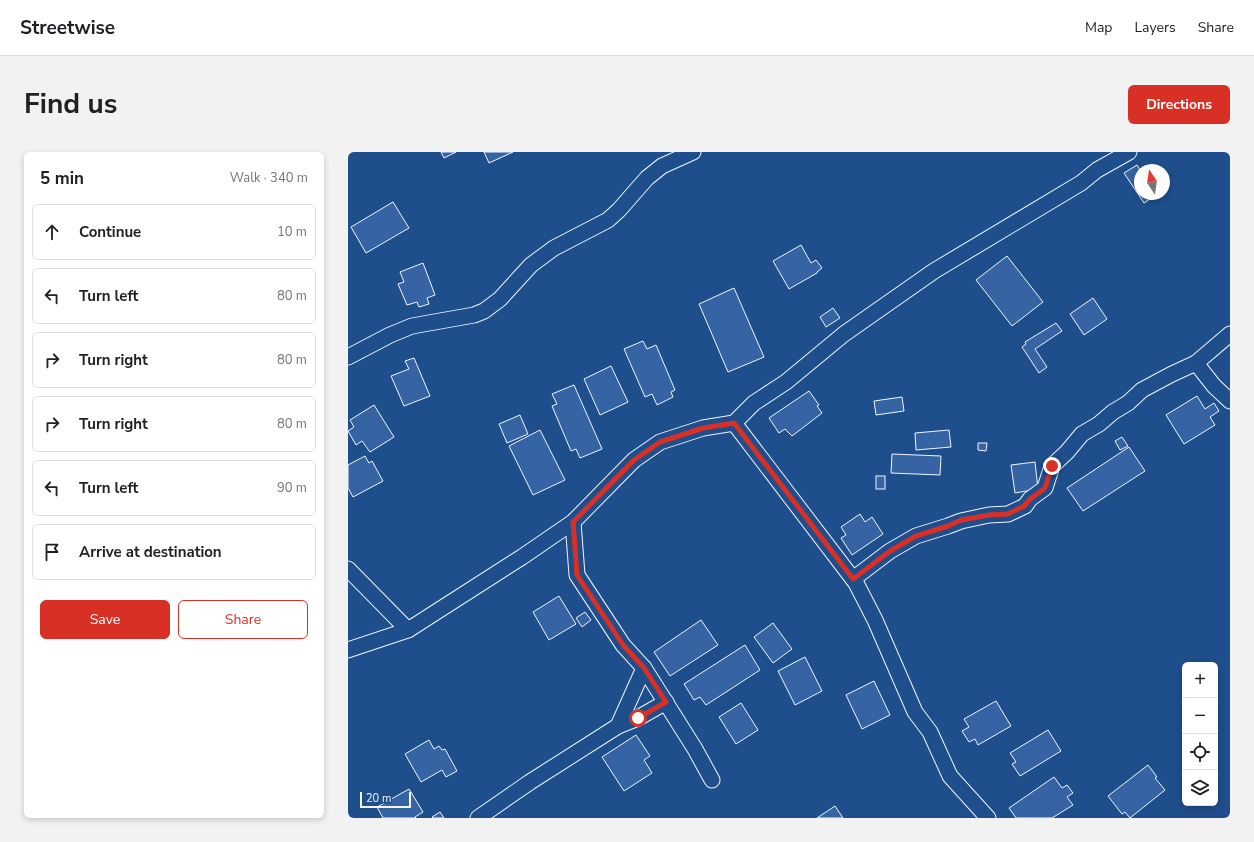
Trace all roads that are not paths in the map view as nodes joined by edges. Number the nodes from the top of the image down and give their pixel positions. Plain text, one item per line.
1 (693, 152) edge
2 (1129, 152) edge
3 (1230, 334) edge
4 (348, 357) edge
5 (1196, 363) junction
6 (1230, 401) edge
7 (734, 423) junction
8 (573, 522) junction
9 (348, 569) edge
10 (853, 579) junction
11 (408, 630) junction
12 (348, 650) edge
13 (644, 668) junction
14 (666, 702) junction
15 (618, 726) junction
16 (712, 780) dead end
17 (478, 818) edge
18 (988, 818) edge

1 - 4 street
2 - 7 street
3 - 5 street
5 - 6 street
5 - 10 street
7 - 8 street
7 - 10 street
8 - 11 street
8 - 13 street
9 - 11 street
10 - 18 street
11 - 12 street
13 - 14 street
13 - 15 street
14 - 15 street
14 - 16 street
15 - 17 street

